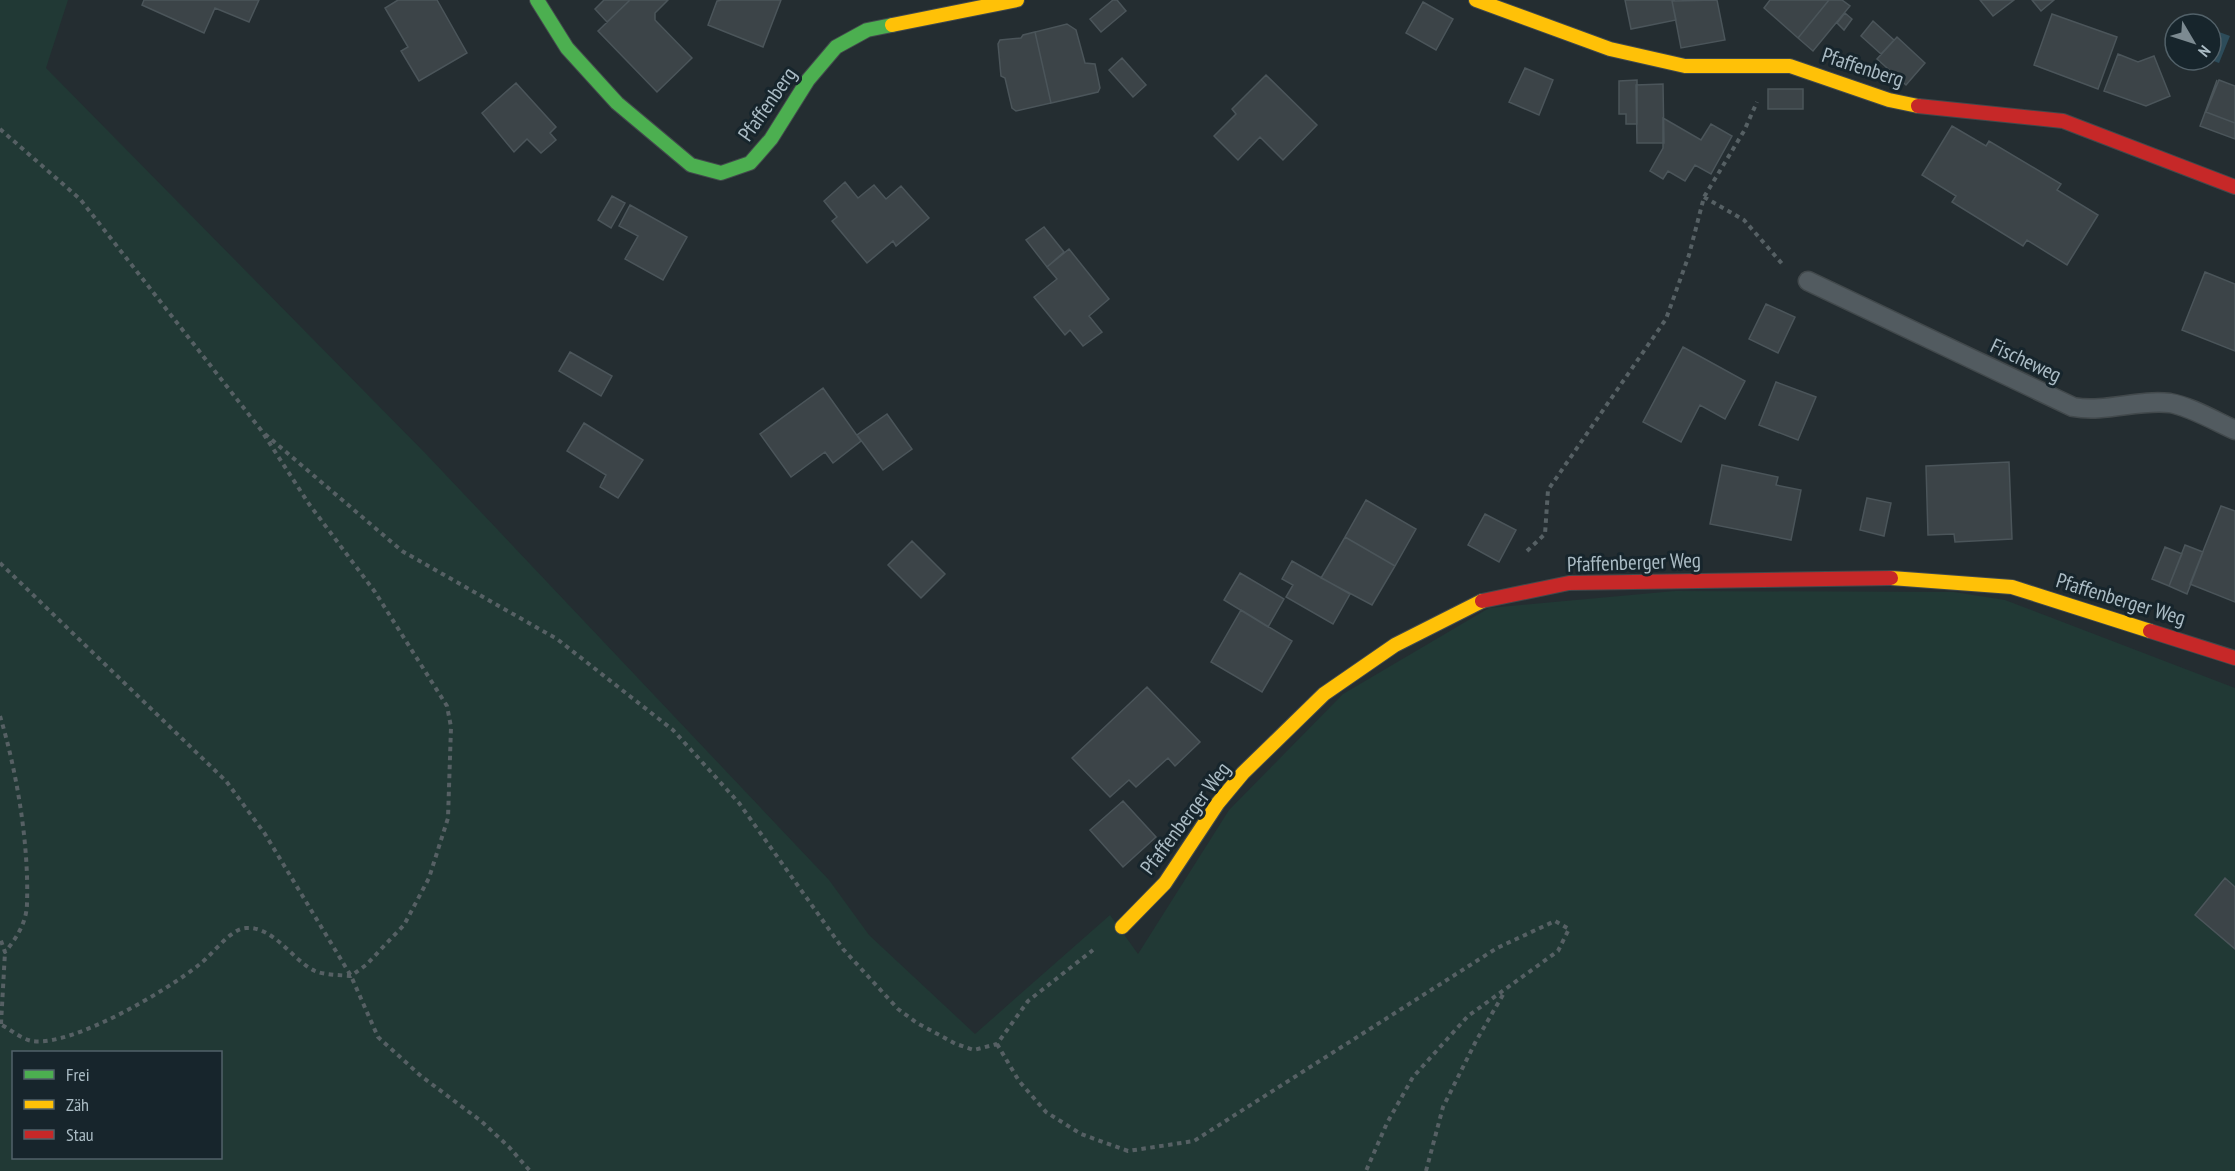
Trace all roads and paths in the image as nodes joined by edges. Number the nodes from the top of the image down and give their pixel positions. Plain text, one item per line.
1 (537, 0) edge
2 (1017, 0) edge
3 (1476, 0) edge
4 (1764, 64) junction
5 (0, 129) edge
6 (2235, 187) edge
7 (1704, 197) junction
8 (1808, 281) joint
9 (261, 430) junction
10 (2235, 430) edge
11 (1521, 557) dead end
12 (0, 563) edge
13 (2235, 658) edge
14 (0, 716) edge
15 (1122, 927) joint
16 (0, 938) edge
17 (5, 952) junction
18 (351, 976) junction
19 (1506, 989) junction
20 (1, 1024) edge
21 (997, 1044) junction
22 (530, 1171) edge
23 (1366, 1171) edge
24 (1426, 1171) edge

1 - 2 street, Pfaffenberg
3 - 4 street, Pfaffenberg
4 - 6 street, Pfaffenberg
4 - 7 path
5 - 9 path
7 - 8 path
7 - 11 path
8 - 10 lane, Fischeweg
9 - 18 path
9 - 21 path
12 - 18 path
13 - 15 street, Pfaffenberger Weg
14 - 17 path
15 - 21 path
16 - 17 path
17 - 20 path
18 - 20 path
18 - 22 path
19 - 21 path
19 - 23 path
19 - 24 path

